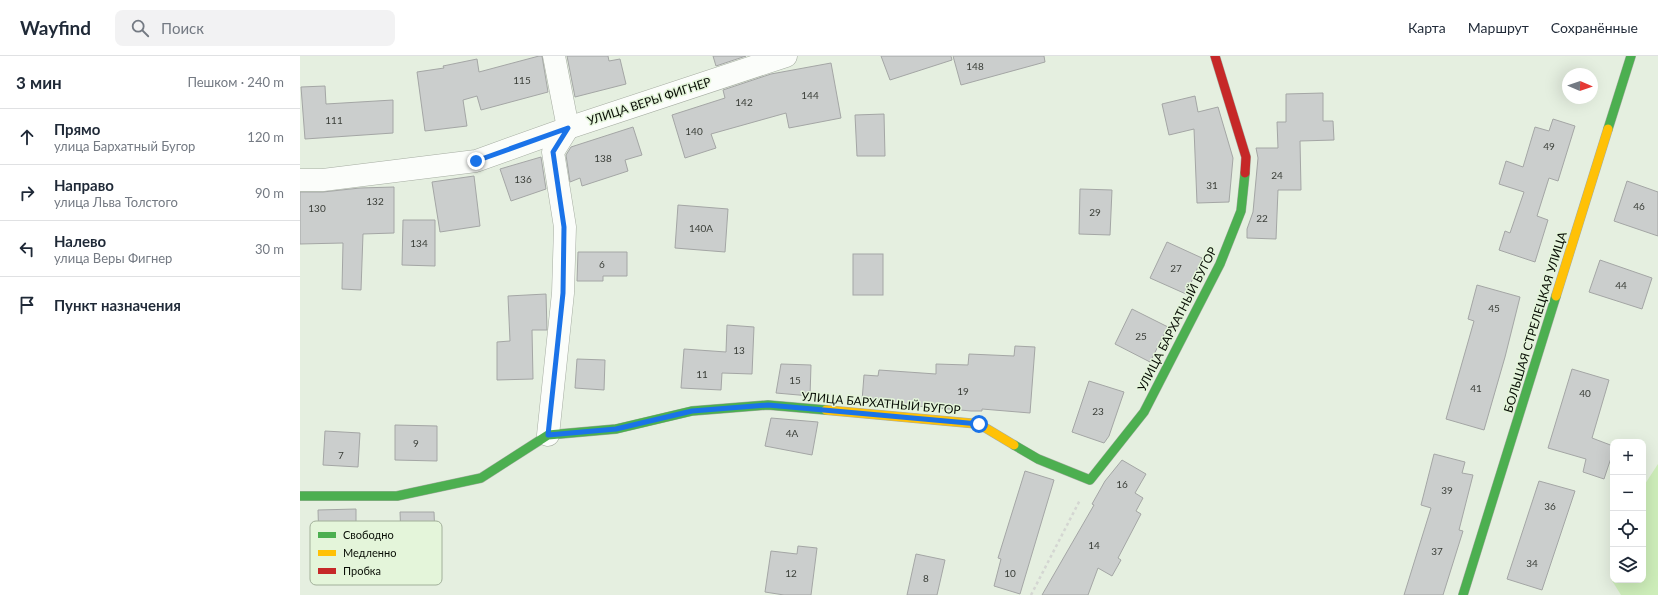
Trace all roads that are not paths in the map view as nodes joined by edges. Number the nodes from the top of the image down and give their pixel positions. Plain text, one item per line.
1 (554, 56) edge
2 (786, 56) edge
3 (1215, 56) edge
4 (1631, 56) edge
5 (568, 128) junction
6 (300, 180) edge
7 (548, 435) junction
8 (300, 496) edge
9 (1463, 595) edge

1 - 5 street
2 - 5 street, УЛИЦА ВЕРЫ ФИГНЕР
3 - 7 street, УЛИЦА БАРХАТНЫЙ БУГОР
4 - 9 street, БОЛЬШАЯ СТРЕЛЕЦКАЯ УЛИЦА
5 - 6 street, УЛИЦА ВЕРЫ ФИГНЕР
5 - 7 street
7 - 8 street, УЛИЦА БАРХАТНЫЙ БУГОР

